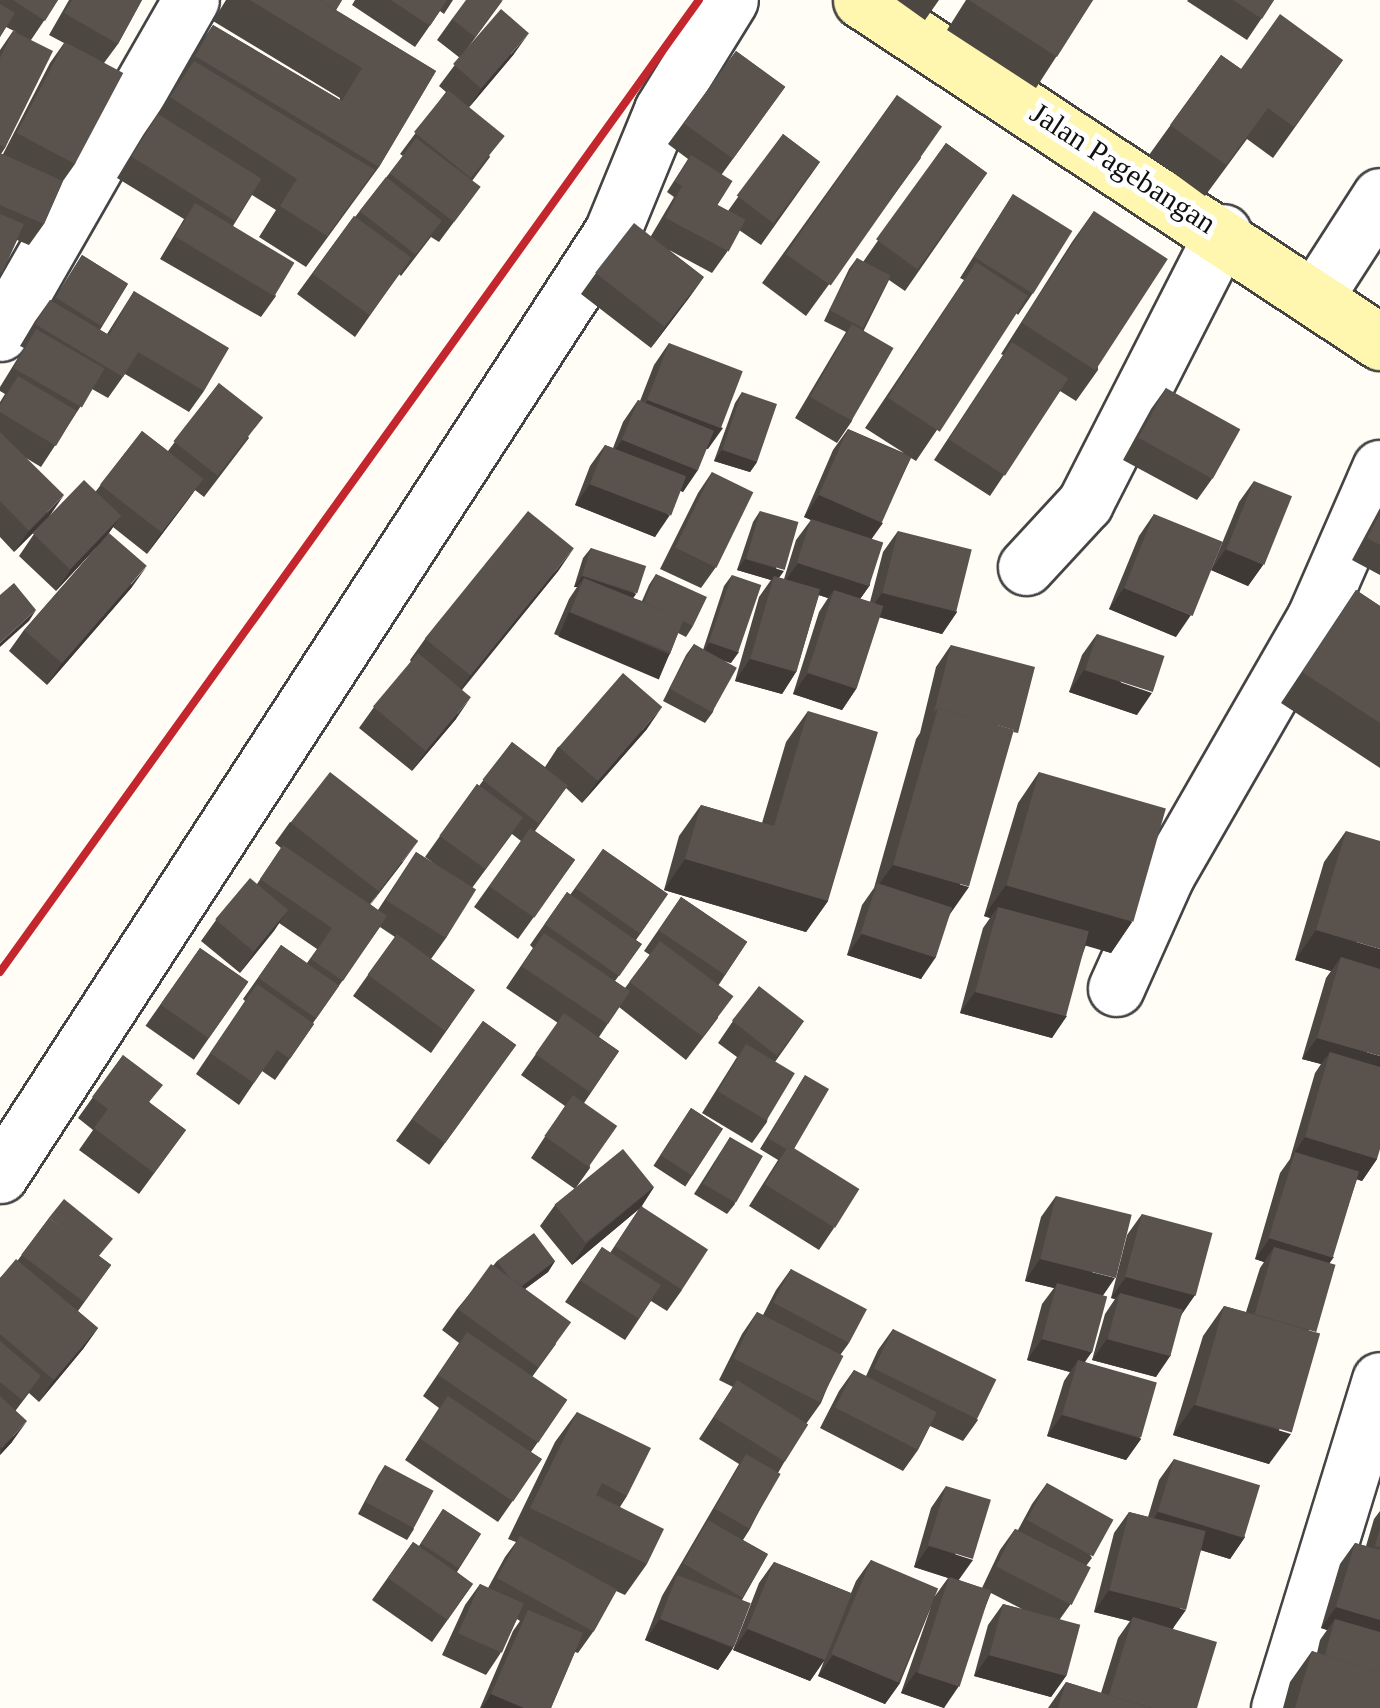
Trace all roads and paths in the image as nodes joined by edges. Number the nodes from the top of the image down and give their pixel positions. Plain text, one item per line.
1 (192, 0) edge
2 (730, 0) edge
3 (862, 0) edge
4 (1380, 196) edge
5 (1222, 232) junction
6 (1316, 297) junction
7 (1, 327) edge
8 (1380, 342) edge
9 (1380, 468) edge
10 (1026, 568) dead end
11 (1116, 988) dead end
12 (0, 1175) edge
13 (1380, 1380) edge
14 (1360, 1510) edge
15 (1279, 1708) edge

1 - 7 street
2 - 12 street
3 - 5 street, Jalan Pagebangan
4 - 6 street
5 - 6 street, Jalan Pagebangan
5 - 10 street
6 - 8 street, Jalan Pagebangan
9 - 11 street
13 - 14 street
14 - 15 street

